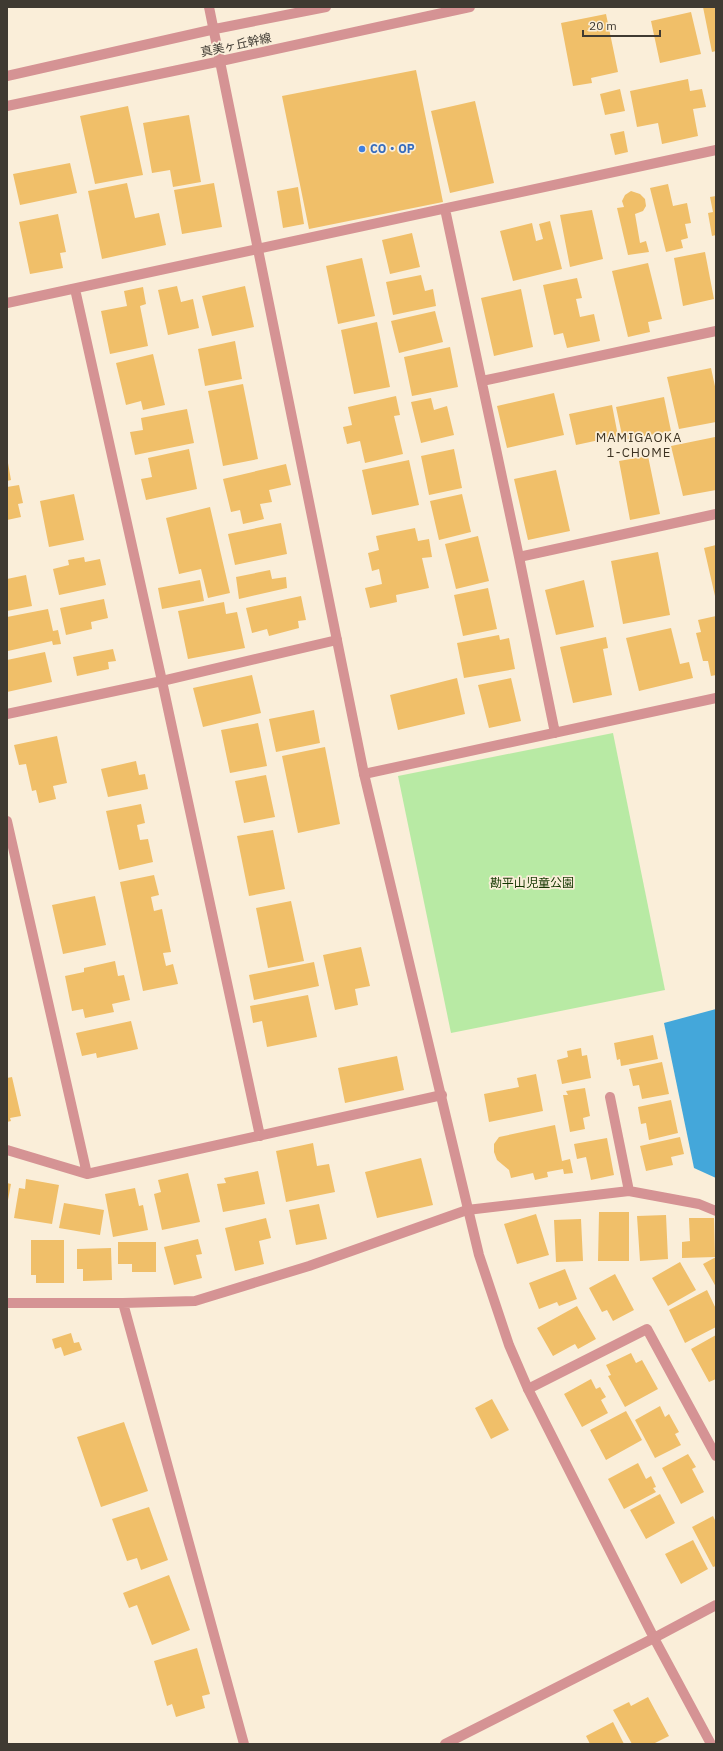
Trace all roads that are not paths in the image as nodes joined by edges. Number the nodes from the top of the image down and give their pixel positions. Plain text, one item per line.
1 (209, 7) edge
2 (326, 7) edge
3 (470, 7) edge
4 (215, 30) junction
5 (221, 61) junction
6 (7, 76) edge
7 (7, 106) edge
8 (716, 150) edge
9 (445, 209) junction
10 (259, 248) junction
11 (75, 289) junction
12 (7, 303) edge
13 (716, 331) edge
14 (482, 380) junction
15 (716, 514) edge
16 (519, 557) junction
17 (337, 640) junction
18 (162, 681) junction
19 (716, 698) edge
20 (7, 714) edge
21 (555, 733) junction
22 (364, 774) junction
23 (7, 821) edge
24 (442, 1095) junction
25 (610, 1096) dead end
26 (260, 1136) junction
27 (7, 1150) edge
28 (87, 1174) junction
29 (629, 1191) junction
30 (468, 1210) junction
31 (716, 1212) edge
32 (7, 1303) edge
33 (123, 1303) junction
34 (528, 1389) junction
35 (716, 1456) edge
36 (716, 1605) edge
37 (654, 1638) junction
38 (244, 1744) edge
39 (445, 1744) edge
40 (711, 1744) edge

1 - 4 street
2 - 4 street, 真美ヶ丘幹線
3 - 5 street, 真美ヶ丘幹線
4 - 5 street
4 - 6 street, 真美ヶ丘幹線
5 - 7 street, 真美ヶ丘幹線
5 - 10 street
8 - 9 street
9 - 10 street
9 - 14 street
10 - 11 street
10 - 17 street
11 - 12 street
11 - 18 street
13 - 14 street
14 - 16 street
15 - 16 street
16 - 21 street
17 - 18 street
17 - 22 street
18 - 20 street
18 - 26 street
19 - 21 street
21 - 22 street
22 - 24 street
23 - 28 street
24 - 26 street
24 - 30 street
25 - 29 street
26 - 28 street
27 - 28 street
29 - 30 street
29 - 31 street
30 - 33 street
30 - 34 street
32 - 33 street
33 - 38 street
34 - 35 street
34 - 37 street
36 - 37 street
37 - 39 street
37 - 40 street

